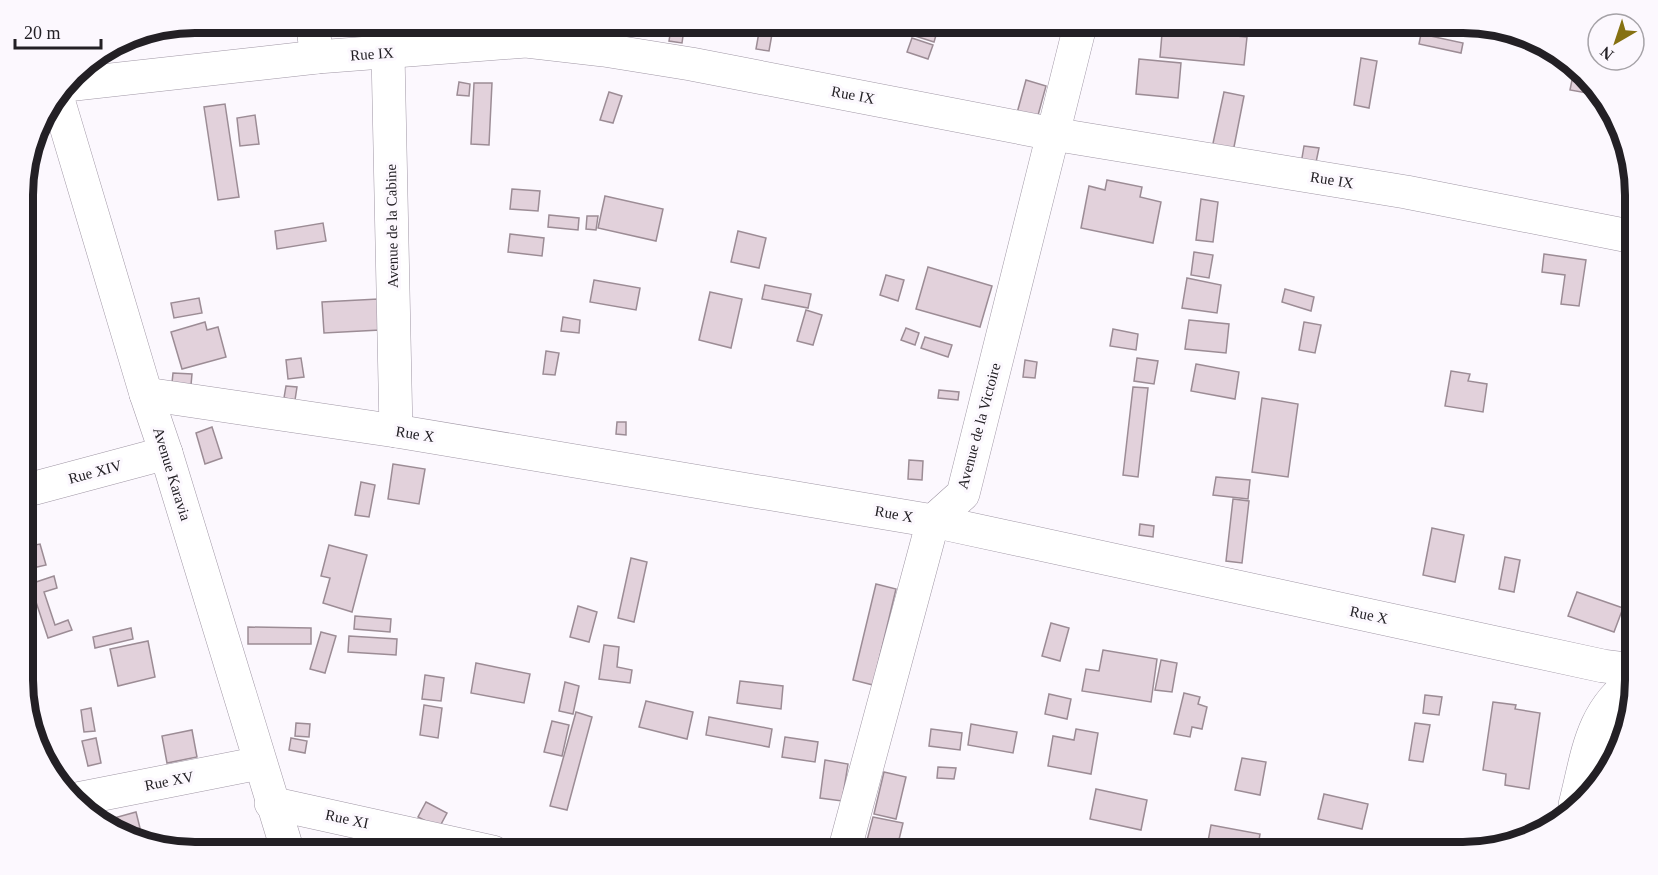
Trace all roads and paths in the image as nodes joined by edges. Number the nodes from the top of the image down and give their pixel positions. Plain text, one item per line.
1 (314, 33) edge
2 (1078, 33) edge
3 (392, 38) edge
4 (317, 57) junction
5 (77, 84) edge
6 (54, 116) edge
7 (1053, 134) junction
8 (1625, 235) edge
9 (146, 394) junction
10 (396, 430) junction
11 (166, 453) junction
12 (33, 489) edge
13 (933, 521) junction
14 (1625, 669) edge
15 (1625, 688) edge
16 (260, 763) junction
17 (1578, 794) edge
18 (84, 798) edge
19 (272, 803) junction
20 (285, 842) edge
21 (448, 842) edge
22 (847, 842) edge

1 - 4 street
2 - 7 street, Avenue de la Victoire
3 - 4 street, Rue IX
3 - 7 street, Rue IX
3 - 10 street, Avenue de la Cabine
4 - 5 street, Rue IX
6 - 9 street, Avenue Karavia
7 - 8 street, Rue IX
7 - 13 street, Avenue de la Victoire
9 - 10 street, Rue X
9 - 11 street, Avenue Karavia
10 - 13 street, Rue X
11 - 12 street, Rue XIV
11 - 16 street, Avenue Karavia
13 - 14 street, Rue X
13 - 22 street
15 - 17 street
16 - 18 street, Rue XV
16 - 19 street, Avenue Karavia
19 - 20 street, Avenue Karavia
19 - 21 street, Rue XI

